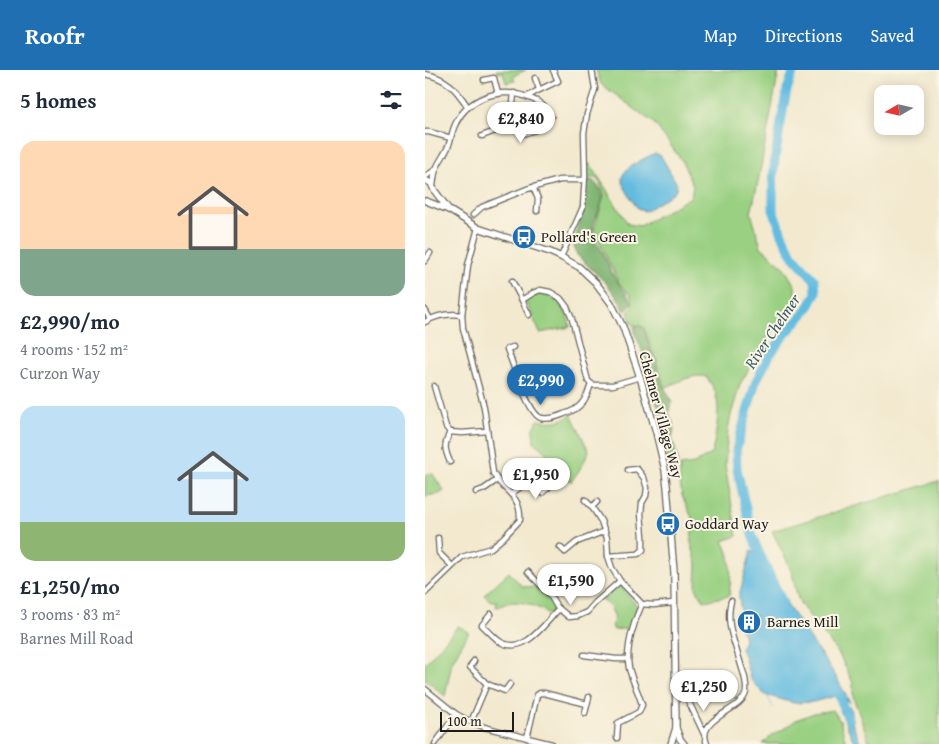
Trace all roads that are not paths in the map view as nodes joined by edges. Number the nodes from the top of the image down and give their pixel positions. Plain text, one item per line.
1 (553, 70) edge
2 (592, 70) edge
3 (425, 74) edge
4 (535, 78) dead end
5 (484, 80) dead end
6 (539, 90) junction
7 (513, 93) junction
8 (498, 94) junction
9 (527, 97) junction
10 (468, 107) junction
11 (551, 117) dead end
12 (511, 126) junction
13 (535, 130) dead end
14 (425, 132) edge
15 (482, 136) dead end
16 (451, 138) junction
17 (436, 169) junction
18 (425, 178) edge
19 (585, 180) junction
20 (533, 187) junction
21 (433, 188) junction
22 (426, 201) edge
23 (449, 210) junction
24 (537, 211) dead end
25 (473, 215) dead end
26 (478, 228) junction
27 (430, 253) dead end
28 (561, 257) junction
29 (425, 261) edge
30 (511, 281) dead end
31 (522, 300) junction
32 (425, 310) edge
33 (462, 315) junction
34 (529, 315) dead end
35 (427, 321) edge
36 (513, 347) dead end
37 (640, 378) junction
38 (591, 384) junction
39 (434, 386) dead end
40 (487, 431) junction
41 (450, 432) junction
42 (450, 462) dead end
43 (639, 462) dead end
44 (637, 469) junction
45 (628, 470) dead end
46 (497, 480) junction
47 (551, 485) dead end
48 (476, 492) dead end
49 (511, 494) junction
50 (585, 500) dead end
51 (597, 502) dead end
52 (591, 507) junction
53 (605, 531) junction
54 (439, 538) dead end
55 (560, 547) dead end
56 (609, 556) junction
57 (452, 566) junction
58 (527, 572) dead end
59 (620, 580) junction
60 (425, 592) edge
61 (731, 601) dead end
62 (674, 603) junction
63 (642, 604) junction
64 (559, 609) junction
65 (491, 614) dead end
66 (584, 655) dead end
67 (628, 659) junction
68 (474, 660) dead end
69 (487, 684) junction
70 (509, 684) dead end
71 (425, 689) edge
72 (686, 696) dead end
73 (589, 697) dead end
74 (587, 704) junction
75 (585, 713) dead end
76 (456, 714) junction
77 (471, 722) junction
78 (676, 728) junction
79 (705, 736) junction
80 (527, 738) junction
81 (617, 738) dead end
82 (435, 744) edge
83 (552, 744) edge
84 (672, 744) edge
85 (683, 744) edge
86 (707, 744) edge

1 - 6 street
2 - 19 street
3 - 10 street
4 - 6 street
5 - 8 street
6 - 9 street
7 - 8 street
7 - 9 street
7 - 12 street
8 - 10 street
9 - 11 street
10 - 16 street
12 - 13 street
12 - 15 street
14 - 16 street
16 - 17 street
17 - 18 street
17 - 21 street
18 - 21 street, Chelmer Village Way
19 - 20 street
19 - 28 street
20 - 24 street
20 - 25 street
21 - 22 street, Chelmer Village Way
21 - 23 street, Chelmer Village Way
22 - 23 street, Chelmer Village Way
23 - 26 street, Chelmer Village Way
26 - 28 street, Chelmer Village Way
26 - 33 street
27 - 29 street
28 - 37 street, Chelmer Village Way
30 - 31 street
31 - 34 street
31 - 38 street
32 - 35 street
33 - 35 street
33 - 40 street
36 - 38 street
37 - 38 street
37 - 62 street, Chelmer Village Way
39 - 41 street
40 - 41 street
40 - 46 street
41 - 42 street
43 - 44 street
44 - 45 street
44 - 56 street
46 - 48 street
46 - 49 street
47 - 49 street
49 - 57 street
50 - 52 street
51 - 52 street
52 - 53 street
53 - 55 street
53 - 56 street
54 - 57 street
56 - 59 street
57 - 60 street
58 - 64 street
59 - 63 street
59 - 64 street
61 - 79 street
62 - 63 street
62 - 78 street, Chelmer Village Way
63 - 67 street
64 - 65 street
66 - 67 street
67 - 81 street
68 - 69 street
69 - 70 street
69 - 77 street
71 - 76 street
72 - 79 street
73 - 74 street
74 - 75 street
74 - 80 street
76 - 77 street
76 - 82 street
77 - 80 street
78 - 84 street, Chelmer Village Way
78 - 85 street, Chelmer Village Way
79 - 86 street
80 - 83 street
84 - 85 street, Chelmer Village Way

